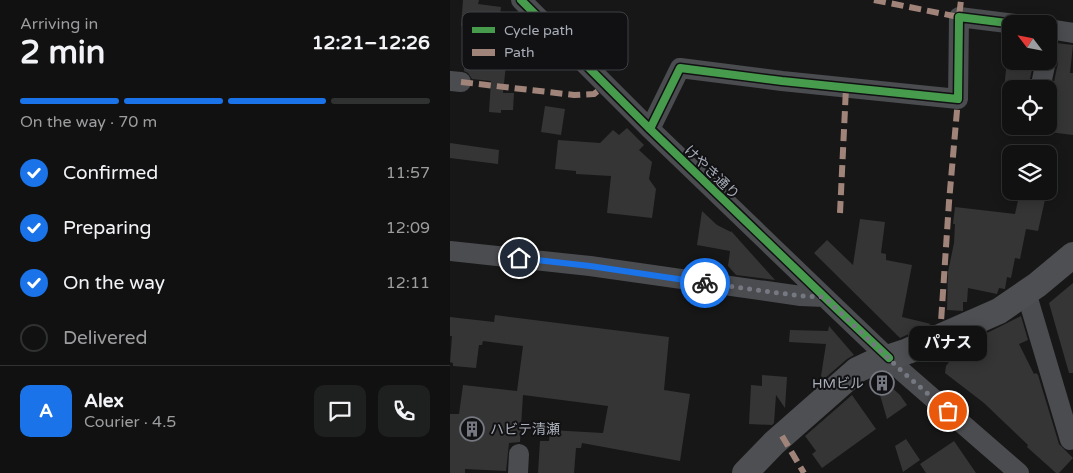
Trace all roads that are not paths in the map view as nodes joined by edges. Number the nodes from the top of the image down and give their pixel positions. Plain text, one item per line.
1 (521, 0) edge
2 (533, 12) edge
3 (1002, 22) edge
4 (591, 70) edge
5 (650, 129) junction
6 (450, 251) edge
7 (1073, 255) edge
8 (1024, 294) junction
9 (824, 297) junction
10 (899, 355) junction
11 (1070, 440) dead end
12 (745, 473) edge
13 (1019, 473) edge

1 - 2 street, けやき通り
3 - 5 street
4 - 5 street, けやき通り
5 - 9 street, けやき通り
6 - 9 street
7 - 8 main road
8 - 10 main road
8 - 11 street
9 - 10 street, けやき通り
10 - 12 main road
10 - 13 street, けやき通り

